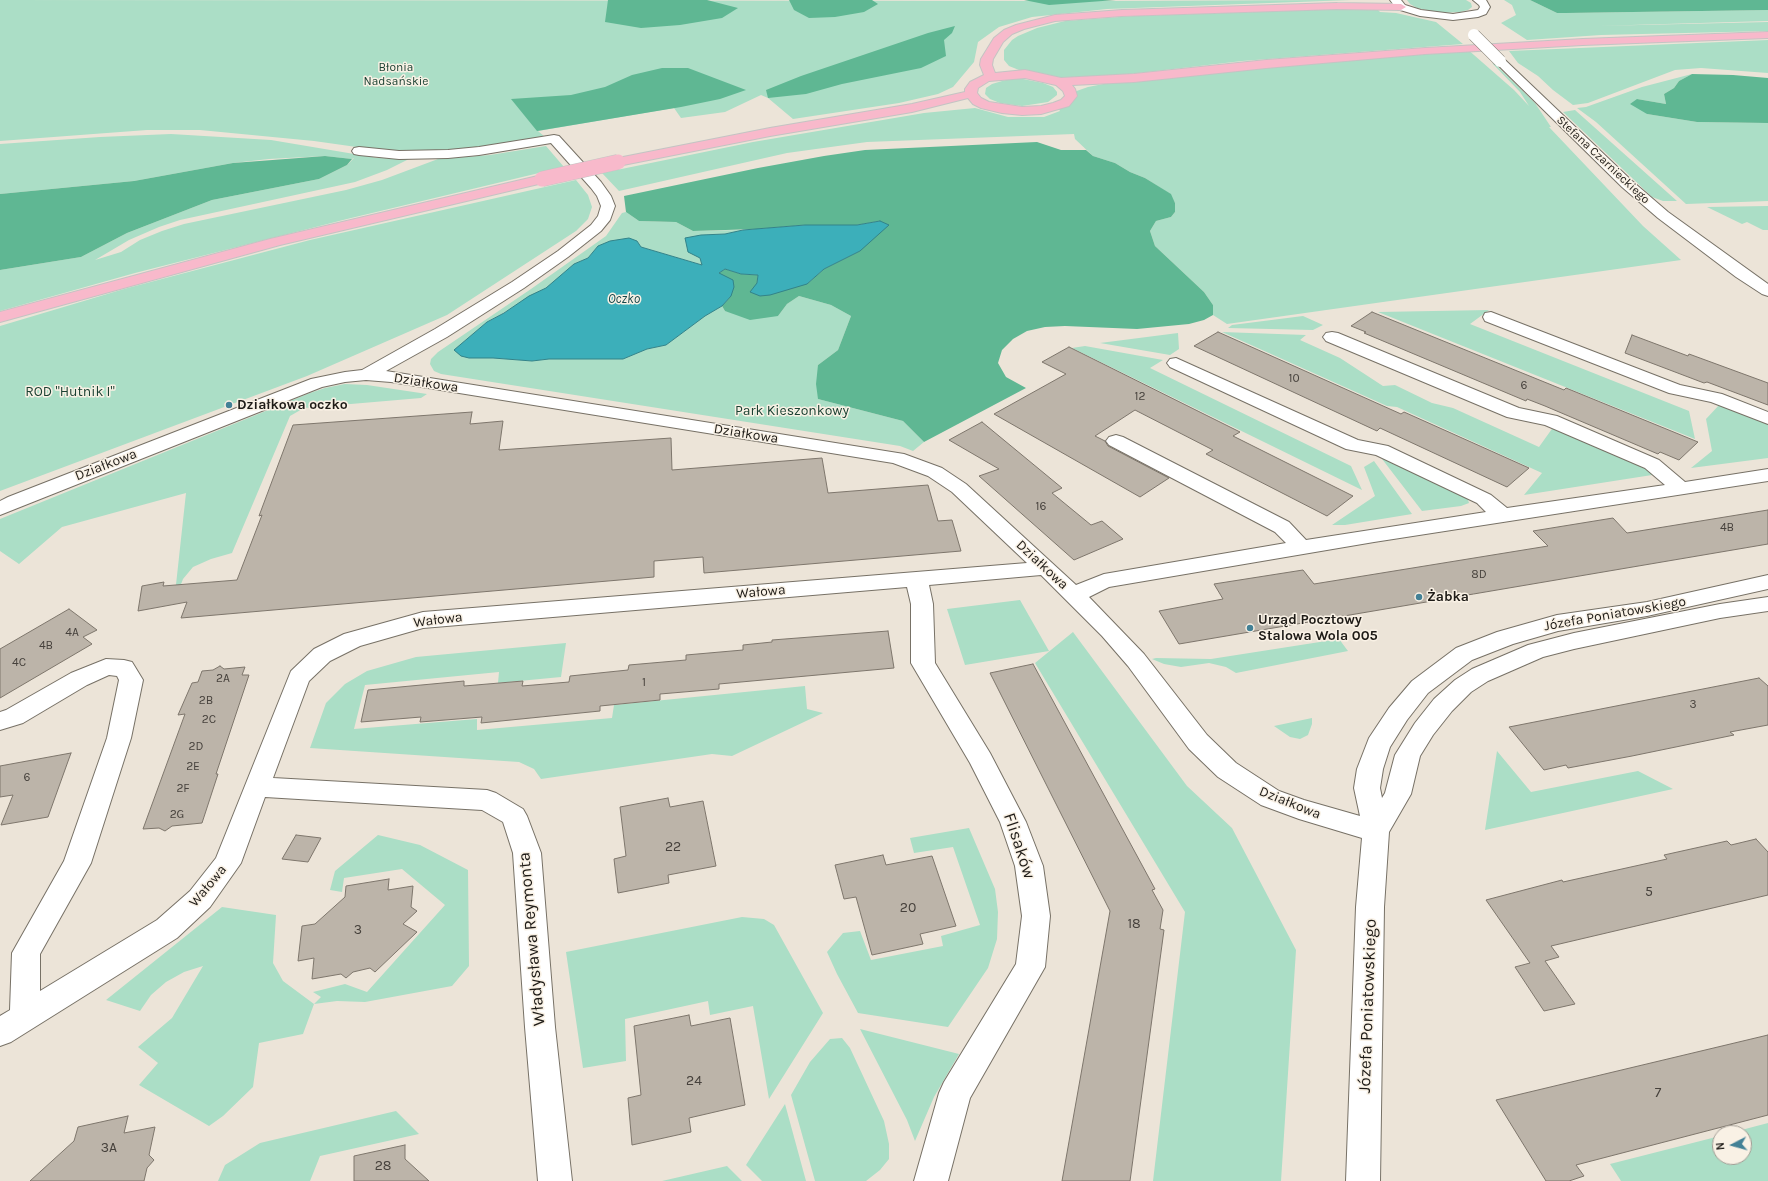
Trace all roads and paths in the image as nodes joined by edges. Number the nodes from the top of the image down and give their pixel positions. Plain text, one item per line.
1 (1478, 0) edge
2 (1397, 3) edge
3 (1444, 17) junction
4 (1462, 17) junction
5 (1474, 35) junction
6 (1768, 35) edge
7 (992, 49) junction
8 (1014, 74) junction
9 (991, 77) junction
10 (1134, 78) junction
11 (1060, 82) junction
12 (1070, 91) junction
13 (971, 94) junction
14 (981, 103) junction
15 (912, 108) junction
16 (359, 151) dead end
17 (1742, 274) junction
18 (1768, 291) edge
19 (1768, 298) edge
20 (0, 317) edge
21 (1491, 317) dead end
22 (1332, 337) dead end
23 (1176, 363) dead end
24 (366, 375) junction
25 (1768, 418) edge
26 (1116, 441) dead end
27 (1768, 475) edge
28 (1681, 488) junction
29 (0, 509) edge
30 (1502, 515) junction
31 (1301, 548) junction
32 (1046, 568) junction
33 (918, 580) junction
34 (1768, 582) edge
35 (1074, 595) junction
36 (1768, 604) edge
37 (0, 721) edge
38 (256, 787) junction
39 (1376, 831) junction
40 (25, 1016) junction
41 (0, 1032) edge
42 (555, 1181) edge
43 (931, 1181) edge
44 (1363, 1181) edge

1 - 4 street
2 - 3 street
2 - 7 main road
3 - 4 street
3 - 5 street
4 - 5 street
5 - 17 street, Stefana Czarnieckiego, bridge
6 - 10 main road
7 - 8 main road
7 - 9 main road
8 - 9 main road
8 - 11 main road
9 - 13 main road
10 - 11 main road
10 - 12 main road
11 - 12 main road
12 - 14 main road
13 - 14 main road
13 - 15 main road
14 - 15 main road
15 - 20 main road, bridge
16 - 24 street
17 - 18 street, Stefana Czarnieckiego
17 - 19 street, Stefana Czarnieckiego
21 - 25 street
22 - 28 street
23 - 30 street
24 - 29 street, Działkowa
24 - 32 street, Działkowa
26 - 31 street
27 - 28 street
28 - 30 street
30 - 31 street
31 - 35 street
32 - 33 street, Wałowa
32 - 35 street, Działkowa
33 - 38 street, Wałowa
33 - 43 street, Flisaków
34 - 39 street, Józefa Poniatowskiego
35 - 39 street, Działkowa
36 - 39 street, Józefa Poniatowskiego
37 - 40 street
38 - 40 street, Wałowa
38 - 42 street, Władysława Reymonta
39 - 44 street, Józefa Poniatowskiego
40 - 41 street, Wałowa

